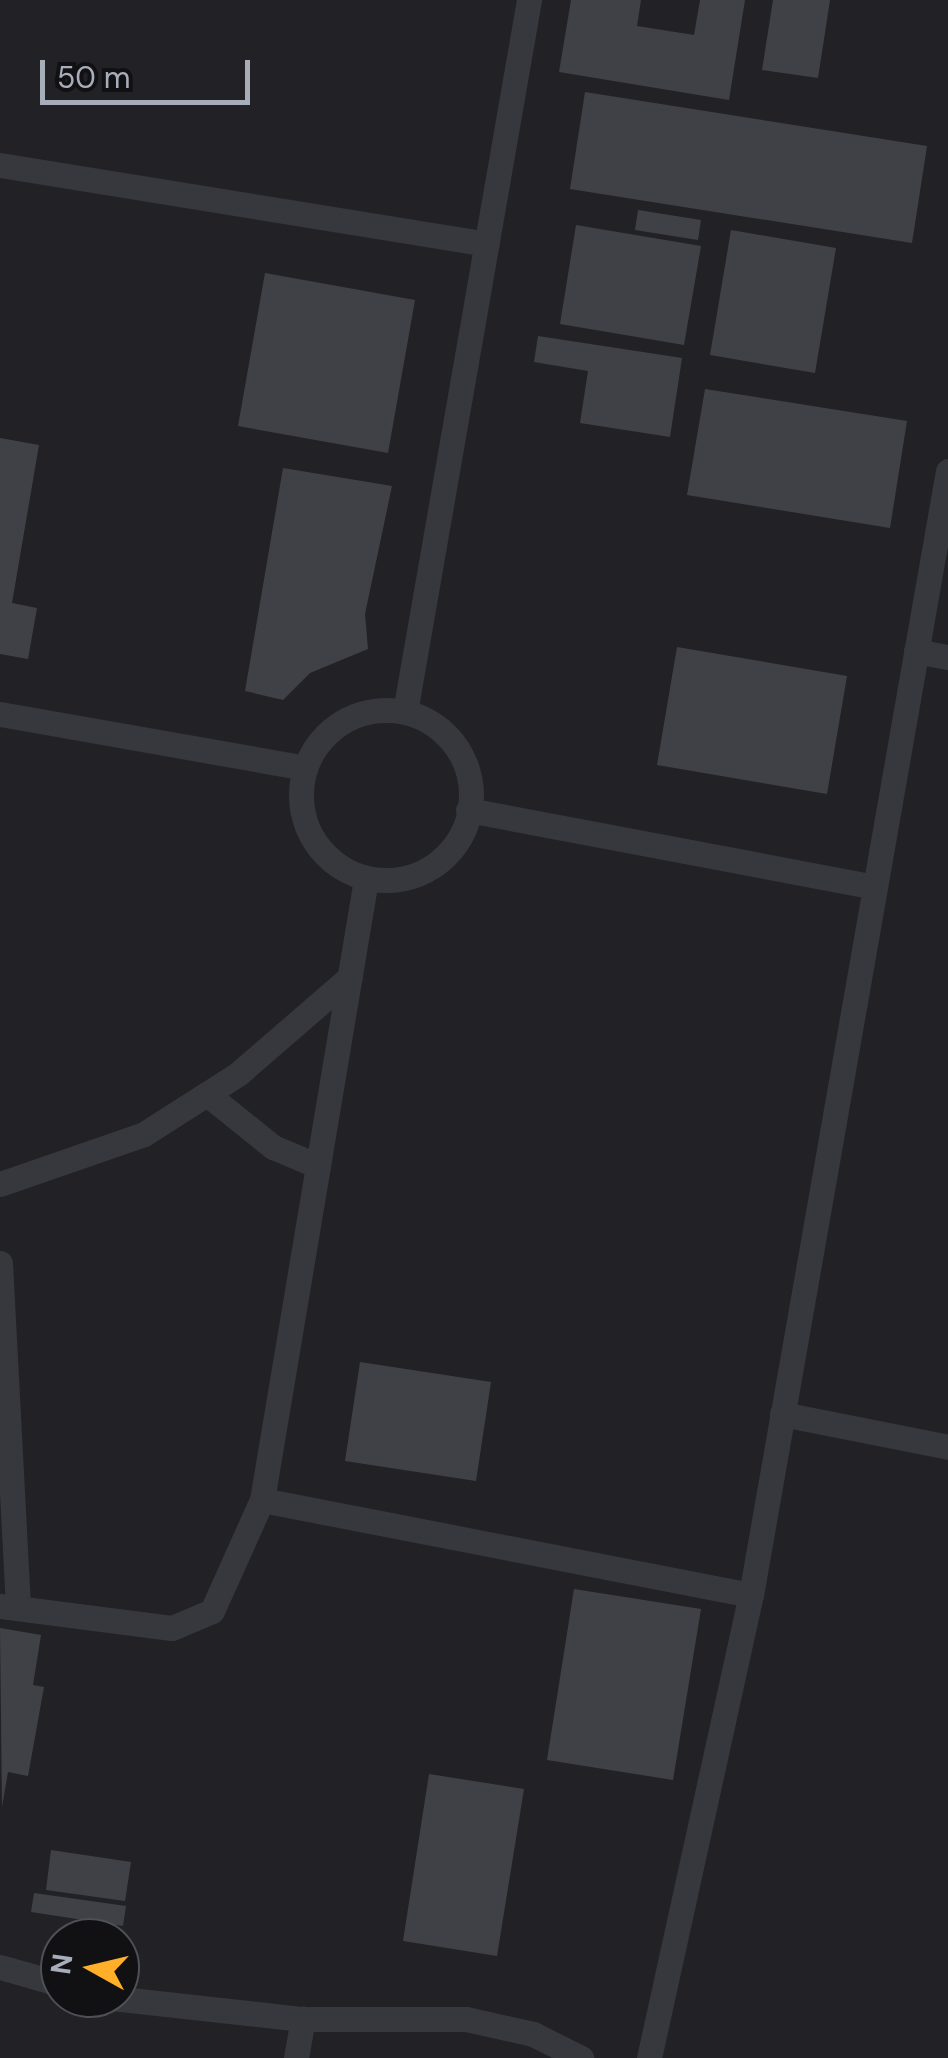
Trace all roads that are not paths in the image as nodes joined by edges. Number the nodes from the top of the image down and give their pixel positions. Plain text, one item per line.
1 (529, 0) edge
2 (0, 165) edge
3 (486, 244) junction
4 (948, 472) edge
5 (916, 651) junction
6 (948, 656) edge
7 (405, 712) junction
8 (0, 714) edge
9 (305, 768) junction
10 (468, 810) junction
11 (366, 879) junction
12 (874, 887) junction
13 (350, 978) junction
14 (207, 1094) junction
15 (318, 1166) junction
16 (0, 1184) edge
17 (0, 1262) edge
18 (782, 1414) junction
19 (948, 1447) edge
20 (262, 1500) junction
21 (750, 1595) junction
22 (9, 1605) edge
23 (0, 1967) edge
24 (40, 1978) edge
25 (140, 2001) edge
26 (303, 2019) junction
27 (296, 2058) edge
28 (581, 2058) edge
29 (650, 2058) edge

1 - 3 street
2 - 3 street
3 - 7 street
4 - 5 street
5 - 6 street
5 - 12 street
7 - 9 street
7 - 10 street
8 - 9 street
9 - 11 street
10 - 11 street
10 - 12 street
11 - 13 street
12 - 18 street
13 - 14 street
13 - 15 street
14 - 15 street
14 - 16 street
15 - 20 street
17 - 22 street
18 - 19 street
18 - 21 street
20 - 21 street
20 - 22 street
21 - 29 street
23 - 24 street
25 - 26 street
26 - 27 street
26 - 28 street

